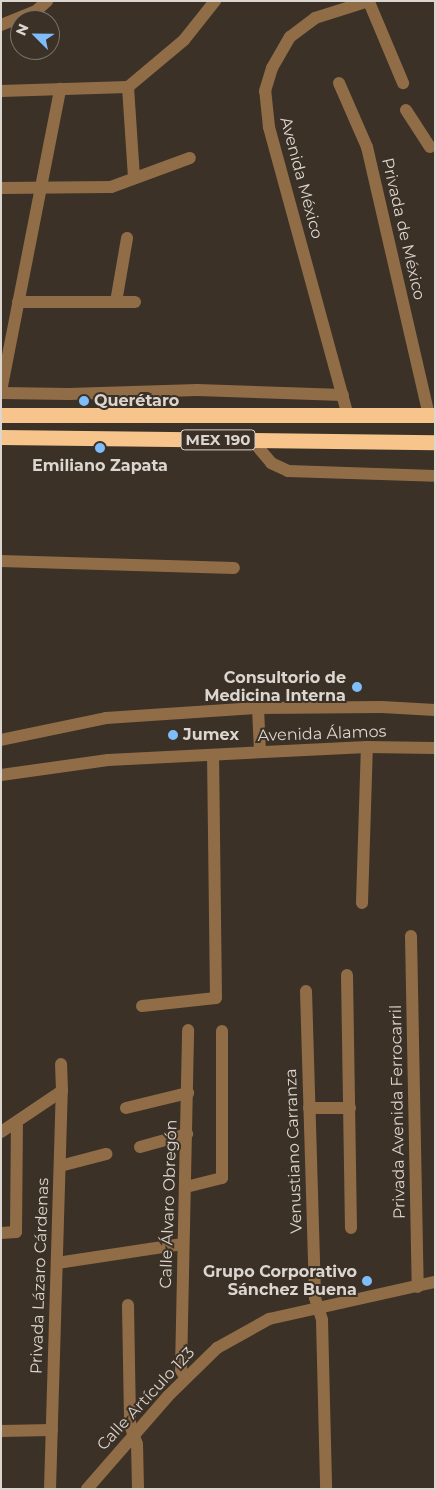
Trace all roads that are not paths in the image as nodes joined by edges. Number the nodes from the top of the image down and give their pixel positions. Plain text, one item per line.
1 (47, 1) edge
2 (215, 1) edge
3 (369, 2) edge
4 (1, 25) edge
5 (339, 83) dead end
6 (402, 83) dead end
7 (128, 87) junction
8 (60, 89) junction
9 (1, 91) edge
10 (406, 110) dead end
11 (433, 149) edge
12 (190, 158) dead end
13 (134, 178) junction
14 (39, 187) junction
15 (1, 188) edge
16 (127, 238) dead end
17 (18, 302) junction
18 (116, 302) junction
19 (135, 302) dead end
20 (1, 392) edge
21 (343, 395) junction
22 (1, 415) edge
23 (432, 415) edge
24 (348, 416) junction
25 (1, 437) edge
26 (252, 440) junction
27 (435, 442) edge
28 (435, 476) edge
29 (1, 561) edge
30 (234, 568) dead end
31 (258, 708) junction
32 (435, 710) edge
33 (1, 740) edge
34 (367, 747) junction
35 (435, 748) edge
36 (260, 752) junction
37 (213, 755) junction
38 (1, 775) edge
39 (362, 903) dead end
40 (410, 936) dead end
41 (347, 975) dead end
42 (306, 991) dead end
43 (142, 1006) dead end
44 (188, 1030) dead end
45 (222, 1032) dead end
46 (61, 1064) dead end
47 (62, 1091) junction
48 (188, 1093) junction
49 (126, 1108) dead end
50 (309, 1108) junction
51 (350, 1108) junction
52 (17, 1122) junction
53 (1, 1132) edge
54 (187, 1134) junction
55 (140, 1147) dead end
56 (106, 1154) dead end
57 (60, 1166) junction
58 (186, 1187) junction
59 (351, 1228) dead end
60 (1, 1233) edge
61 (183, 1244) junction
62 (57, 1263) junction
63 (435, 1282) edge
64 (418, 1287) junction
65 (128, 1305) dead end
66 (318, 1309) junction
67 (185, 1377) junction
68 (52, 1430) junction
69 (1, 1431) edge
70 (133, 1434) junction
71 (92, 1485) edge
72 (50, 1489) edge
73 (138, 1489) edge
74 (326, 1489) edge

1 - 4 street
2 - 7 street
3 - 6 street
3 - 21 street, Avenida México
5 - 23 street, Privada de México
7 - 8 street
7 - 13 street
8 - 9 street
8 - 14 street
10 - 11 street
12 - 13 street
13 - 14 street
14 - 15 street
14 - 17 street
16 - 18 street
17 - 18 street
17 - 20 street
18 - 19 street
20 - 21 street
21 - 24 street, Avenida México
22 - 24 highway, MEX 190
23 - 24 highway, MEX 190
25 - 26 highway, MEX 190
26 - 27 highway, MEX 190
26 - 28 street
29 - 30 street
31 - 32 street
31 - 33 street
31 - 36 street
34 - 35 street, Avenida Álamos
34 - 36 street, Avenida Álamos
34 - 39 street
36 - 37 street, Avenida Álamos
37 - 38 street, Avenida Álamos
37 - 43 street
40 - 64 street, Privada Avenida Ferrocarril
41 - 51 street
42 - 50 street, Venustiano Carranza
44 - 48 street, Calle Álvaro Obregón
45 - 58 street
46 - 47 street, Privada Lázaro Cárdenas
47 - 52 street
47 - 57 street, Privada Lázaro Cárdenas
48 - 49 street
48 - 54 street, Calle Álvaro Obregón
50 - 51 street
50 - 66 street, Venustiano Carranza
51 - 59 street
52 - 53 street
52 - 60 street
54 - 55 street
54 - 58 street, Calle Álvaro Obregón
56 - 57 street
57 - 62 street, Privada Lázaro Cárdenas
58 - 61 street, Calle Álvaro Obregón
61 - 62 street
61 - 67 street, Calle Álvaro Obregón
62 - 68 street, Privada Lázaro Cárdenas
63 - 64 street, Calle Artículo 123
64 - 66 street, Calle Artículo 123
65 - 70 street
66 - 67 street, Calle Artículo 123
66 - 74 street, Venustiano Carranza
67 - 70 street, Calle Artículo 123
68 - 69 street
68 - 72 street, Privada Lázaro Cárdenas
70 - 71 street, Calle Artículo 123
70 - 73 street

